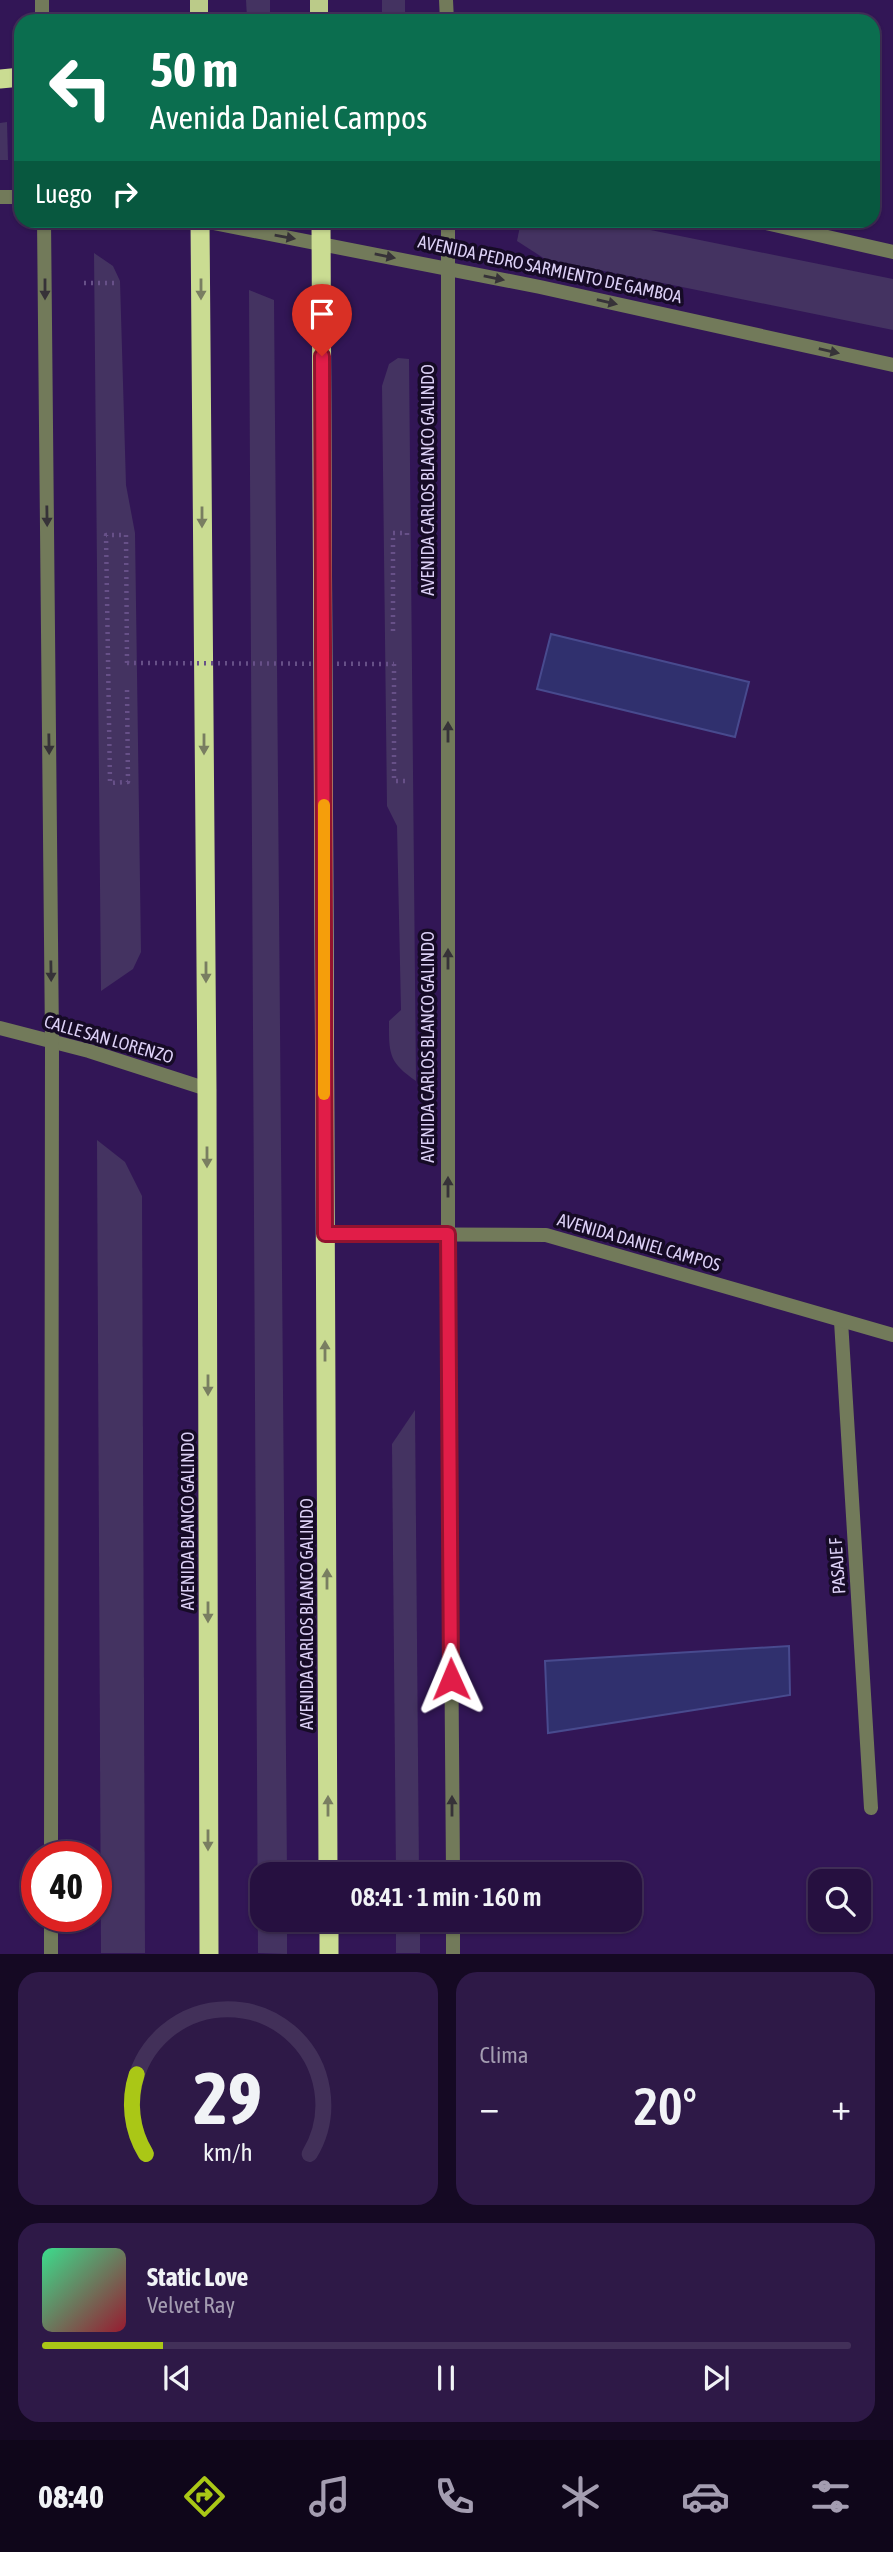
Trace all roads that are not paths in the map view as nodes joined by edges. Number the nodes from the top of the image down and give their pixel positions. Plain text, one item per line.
1 (44, 228) edge
2 (199, 228) edge
3 (238, 228) edge
4 (321, 228) edge
5 (448, 228) edge
6 (788, 228) edge
7 (321, 243) junction
8 (893, 252) edge
9 (448, 268) junction
10 (893, 365) edge
11 (0, 1028) edge
12 (52, 1042) junction
13 (207, 1089) junction
14 (325, 1234) junction
15 (448, 1234) junction
16 (841, 1321) junction
17 (893, 1335) edge
18 (872, 1808) dead end
19 (51, 1841) edge
20 (328, 1862) edge
21 (453, 1862) edge
22 (51, 1932) edge
23 (329, 1932) edge
24 (453, 1932) edge
25 (51, 1954) edge
26 (209, 1954) edge
27 (329, 1954) edge
28 (453, 1954) edge

1 -> 12 street
2 -> 13 highway
3 -> 7 street, AVENIDA PEDRO SARMIENTO DE GAMBOA
4 - 7 highway, AVENIDA CARLOS BLANCO GALINDO
5 - 9 street, AVENIDA CARLOS BLANCO GALINDO
6 - 8 street
7 -> 9 street, AVENIDA PEDRO SARMIENTO DE GAMBOA
7 - 14 highway, AVENIDA CARLOS BLANCO GALINDO
9 -> 10 street, AVENIDA PEDRO SARMIENTO DE GAMBOA
15 -> 9 street, AVENIDA CARLOS BLANCO GALINDO
11 - 12 street, CALLE SAN LORENZO
12 - 13 street, CALLE SAN LORENZO
12 - 19 street
13 -> 26 highway, AVENIDA BLANCO GALINDO
14 - 15 street, AVENIDA DANIEL CAMPOS
20 -> 14 highway, AVENIDA CARLOS BLANCO GALINDO
15 - 16 street, AVENIDA DANIEL CAMPOS
21 -> 15 street, AVENIDA CARLOS BLANCO GALINDO
16 - 17 street, AVENIDA DANIEL CAMPOS
16 - 18 street, PASAJE F
22 - 25 street
23 - 27 highway
24 - 28 street

